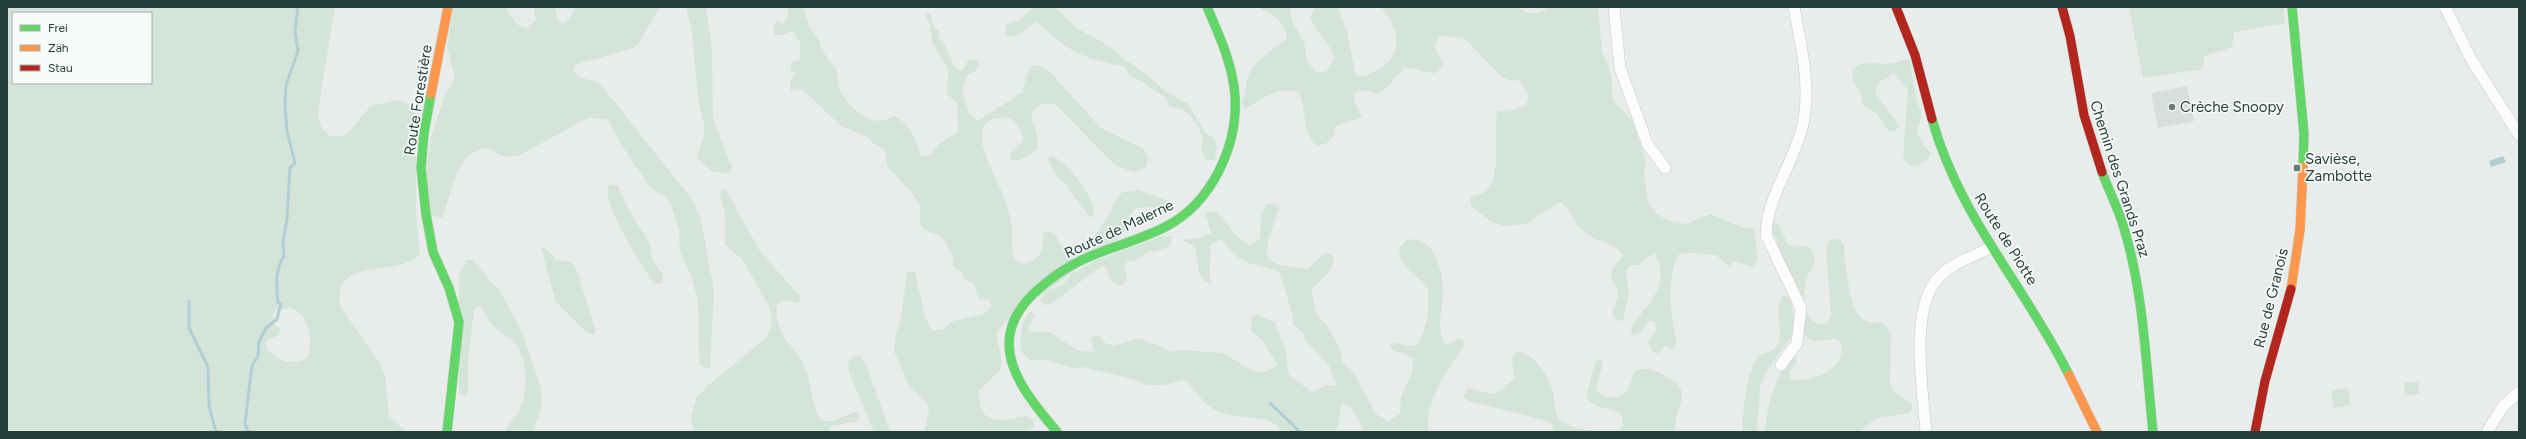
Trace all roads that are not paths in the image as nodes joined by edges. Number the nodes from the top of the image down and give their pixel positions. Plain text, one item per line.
1 (448, 7) edge
2 (1207, 7) edge
3 (1614, 7) edge
4 (1794, 7) edge
5 (1896, 7) edge
6 (2062, 7) edge
7 (2292, 7) edge
8 (2445, 7) edge
9 (2519, 136) edge
10 (1665, 168) dead end
11 (1991, 247) junction
12 (1781, 365) dead end
13 (2519, 392) edge
14 (447, 432) edge
15 (1057, 432) edge
16 (1926, 432) edge
17 (2097, 432) edge
18 (2153, 432) edge
19 (2255, 432) edge
20 (2486, 432) edge

1 - 14 street, Route Forestière
2 - 15 street, Route de Malerne
3 - 10 street
4 - 12 street
5 - 11 street, Route de Piotte
6 - 18 street, Chemin des Grands Praz
7 - 19 street, Rue de Granois
8 - 9 street
11 - 16 street
11 - 17 street, Route de Piotte
13 - 20 street

